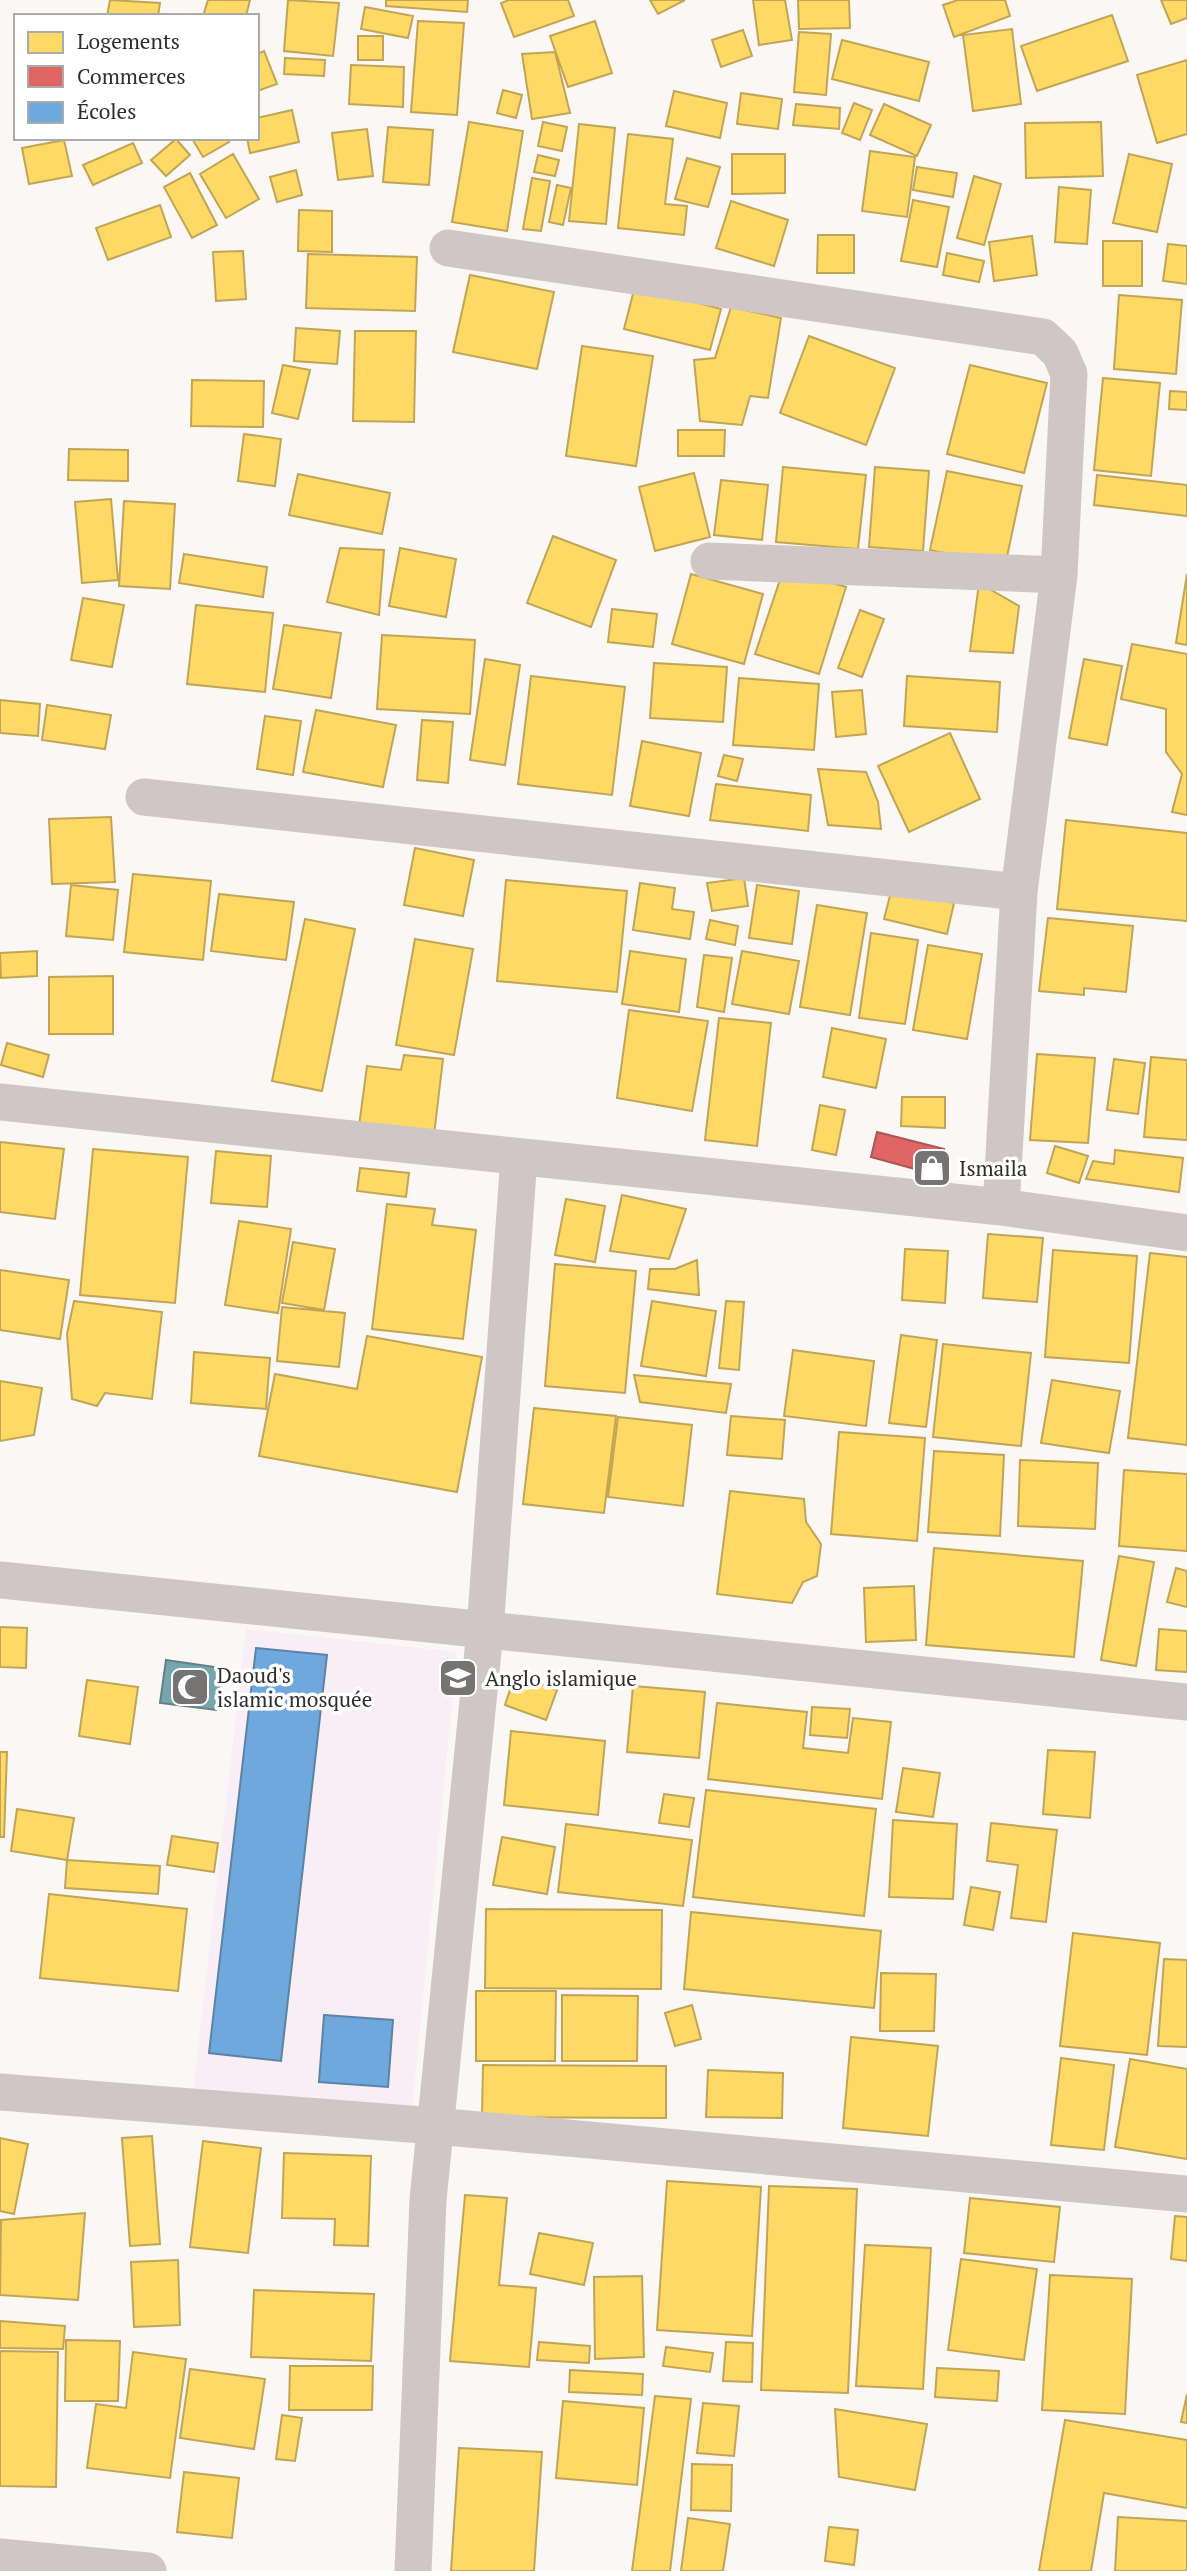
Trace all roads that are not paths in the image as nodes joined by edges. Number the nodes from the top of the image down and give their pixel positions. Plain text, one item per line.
1 (448, 248) dead end
2 (709, 561) dead end
3 (1059, 575) junction
4 (144, 797) dead end
5 (1019, 892) junction
6 (0, 1102) edge
7 (519, 1157) junction
8 (1001, 1207) junction
9 (1187, 1233) edge
10 (0, 1580) edge
11 (485, 1632) junction
12 (1187, 1702) edge
13 (0, 2092) edge
14 (435, 2126) junction
15 (1187, 2194) edge
16 (0, 2557) edge
17 (60, 2567) edge
18 (148, 2571) edge
19 (413, 2571) edge

1 - 3 street
2 - 3 street
3 - 5 street
4 - 5 street
5 - 8 street
6 - 7 street
7 - 8 street
7 - 11 street
8 - 9 street
10 - 11 street
11 - 12 street
11 - 14 street
13 - 14 street
14 - 15 street
14 - 19 street
16 - 17 street
17 - 18 street

